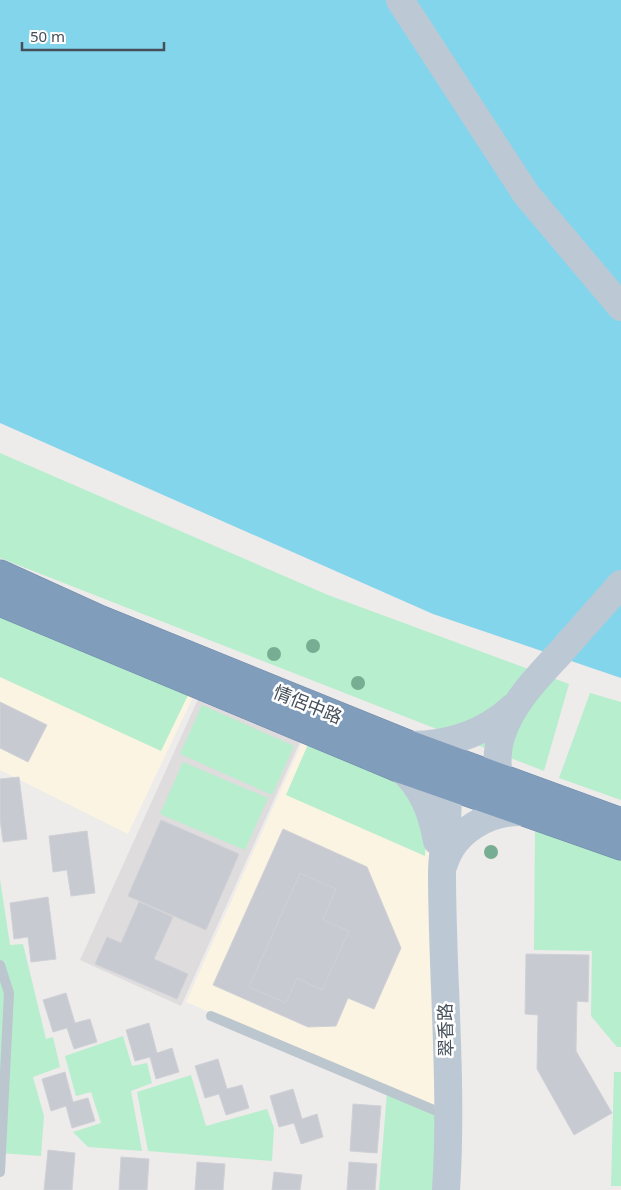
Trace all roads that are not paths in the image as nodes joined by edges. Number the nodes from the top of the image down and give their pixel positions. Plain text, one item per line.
1 (400, 0) edge
2 (621, 308) edge
3 (0, 574) edge
4 (621, 584) edge
5 (0, 602) edge
6 (519, 701) junction
7 (406, 757) junction
8 (500, 782) junction
9 (445, 786) junction
10 (472, 796) junction
11 (522, 812) junction
12 (621, 822) edge
13 (444, 841) junction
14 (621, 846) edge
15 (442, 870) junction
16 (0, 965) edge
17 (211, 1016) dead end
18 (447, 1115) junction
19 (0, 1172) edge
20 (446, 1190) edge

1 - 2 street
3 - 7 highway, 情侶中路
4 - 6 street
5 - 7 highway, 情侶中路
6 - 7 street
6 - 8 street
7 - 8 highway, 情侶中路
7 - 9 street
7 - 15 street
8 - 10 street
8 - 11 street
8 - 12 highway, 情侶中路
9 - 10 highway
9 - 13 street
10 - 11 highway
10 - 13 street
11 - 14 highway
11 - 15 street
13 - 15 street
15 - 18 street, 翠香路
16 - 19 lane
17 - 18 lane
18 - 20 street, 翠香路

